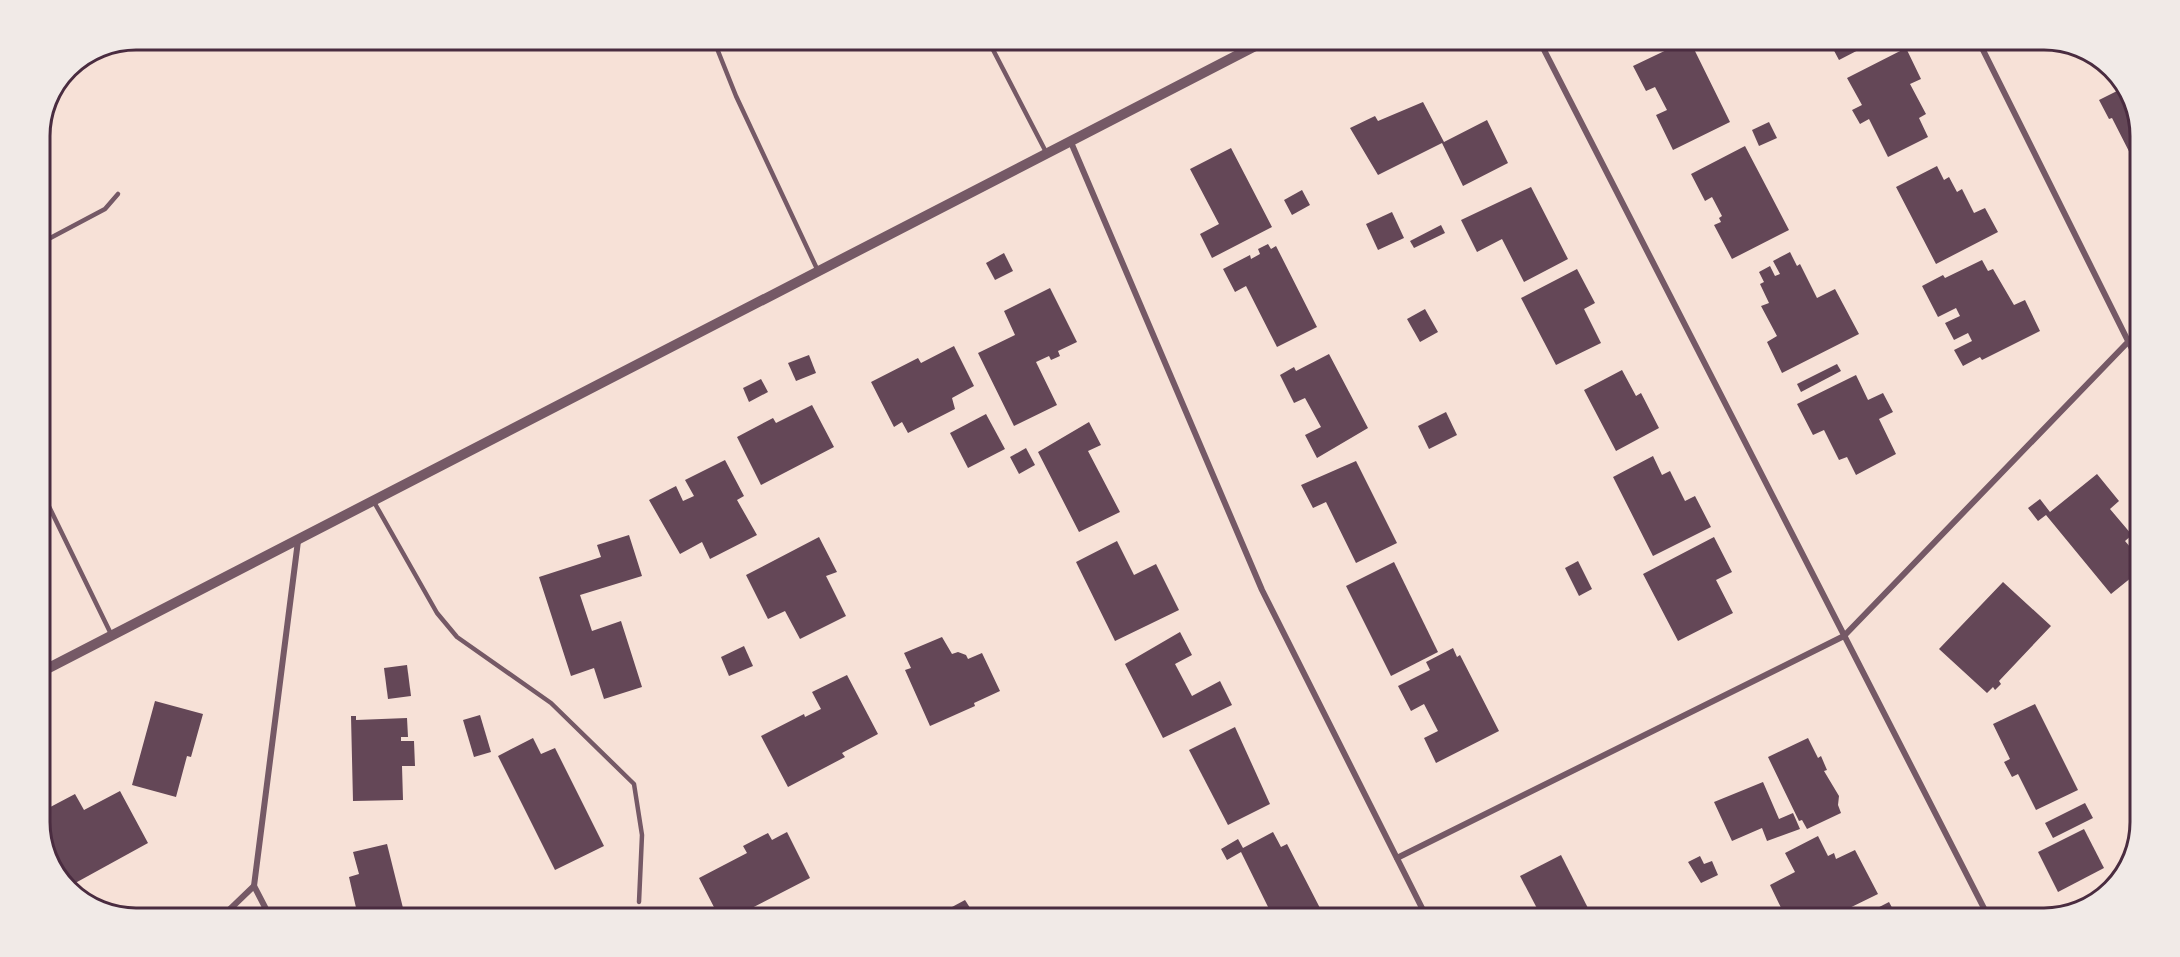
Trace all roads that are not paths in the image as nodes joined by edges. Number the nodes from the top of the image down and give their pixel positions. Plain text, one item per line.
1 (717, 49) edge
2 (993, 49) edge
3 (1249, 49) edge
4 (1544, 49) edge
5 (1982, 49) edge
6 (1070, 139) junction
7 (1046, 152) junction
8 (118, 194) dead end
9 (50, 238) edge
10 (818, 271) junction
11 (2127, 343) junction
12 (2130, 348) edge
13 (374, 502) junction
14 (50, 509) edge
15 (298, 541) junction
16 (112, 636) junction
17 (1844, 636) junction
18 (50, 667) edge
19 (1397, 858) junction
20 (254, 886) junction
21 (639, 902) dead end
22 (231, 908) edge
23 (265, 908) edge
24 (1422, 908) edge
25 (1984, 908) edge

1 - 10 lane
2 - 7 lane
3 - 6 street
4 - 17 street
5 - 11 street
6 - 7 street
6 - 19 street
7 - 10 street
8 - 9 lane
10 - 13 street
11 - 12 street
11 - 17 street
13 - 15 street
13 - 21 lane
14 - 16 lane
15 - 16 street
15 - 20 street
16 - 18 street
17 - 19 street
17 - 25 street
19 - 24 street
20 - 22 street
20 - 23 street

